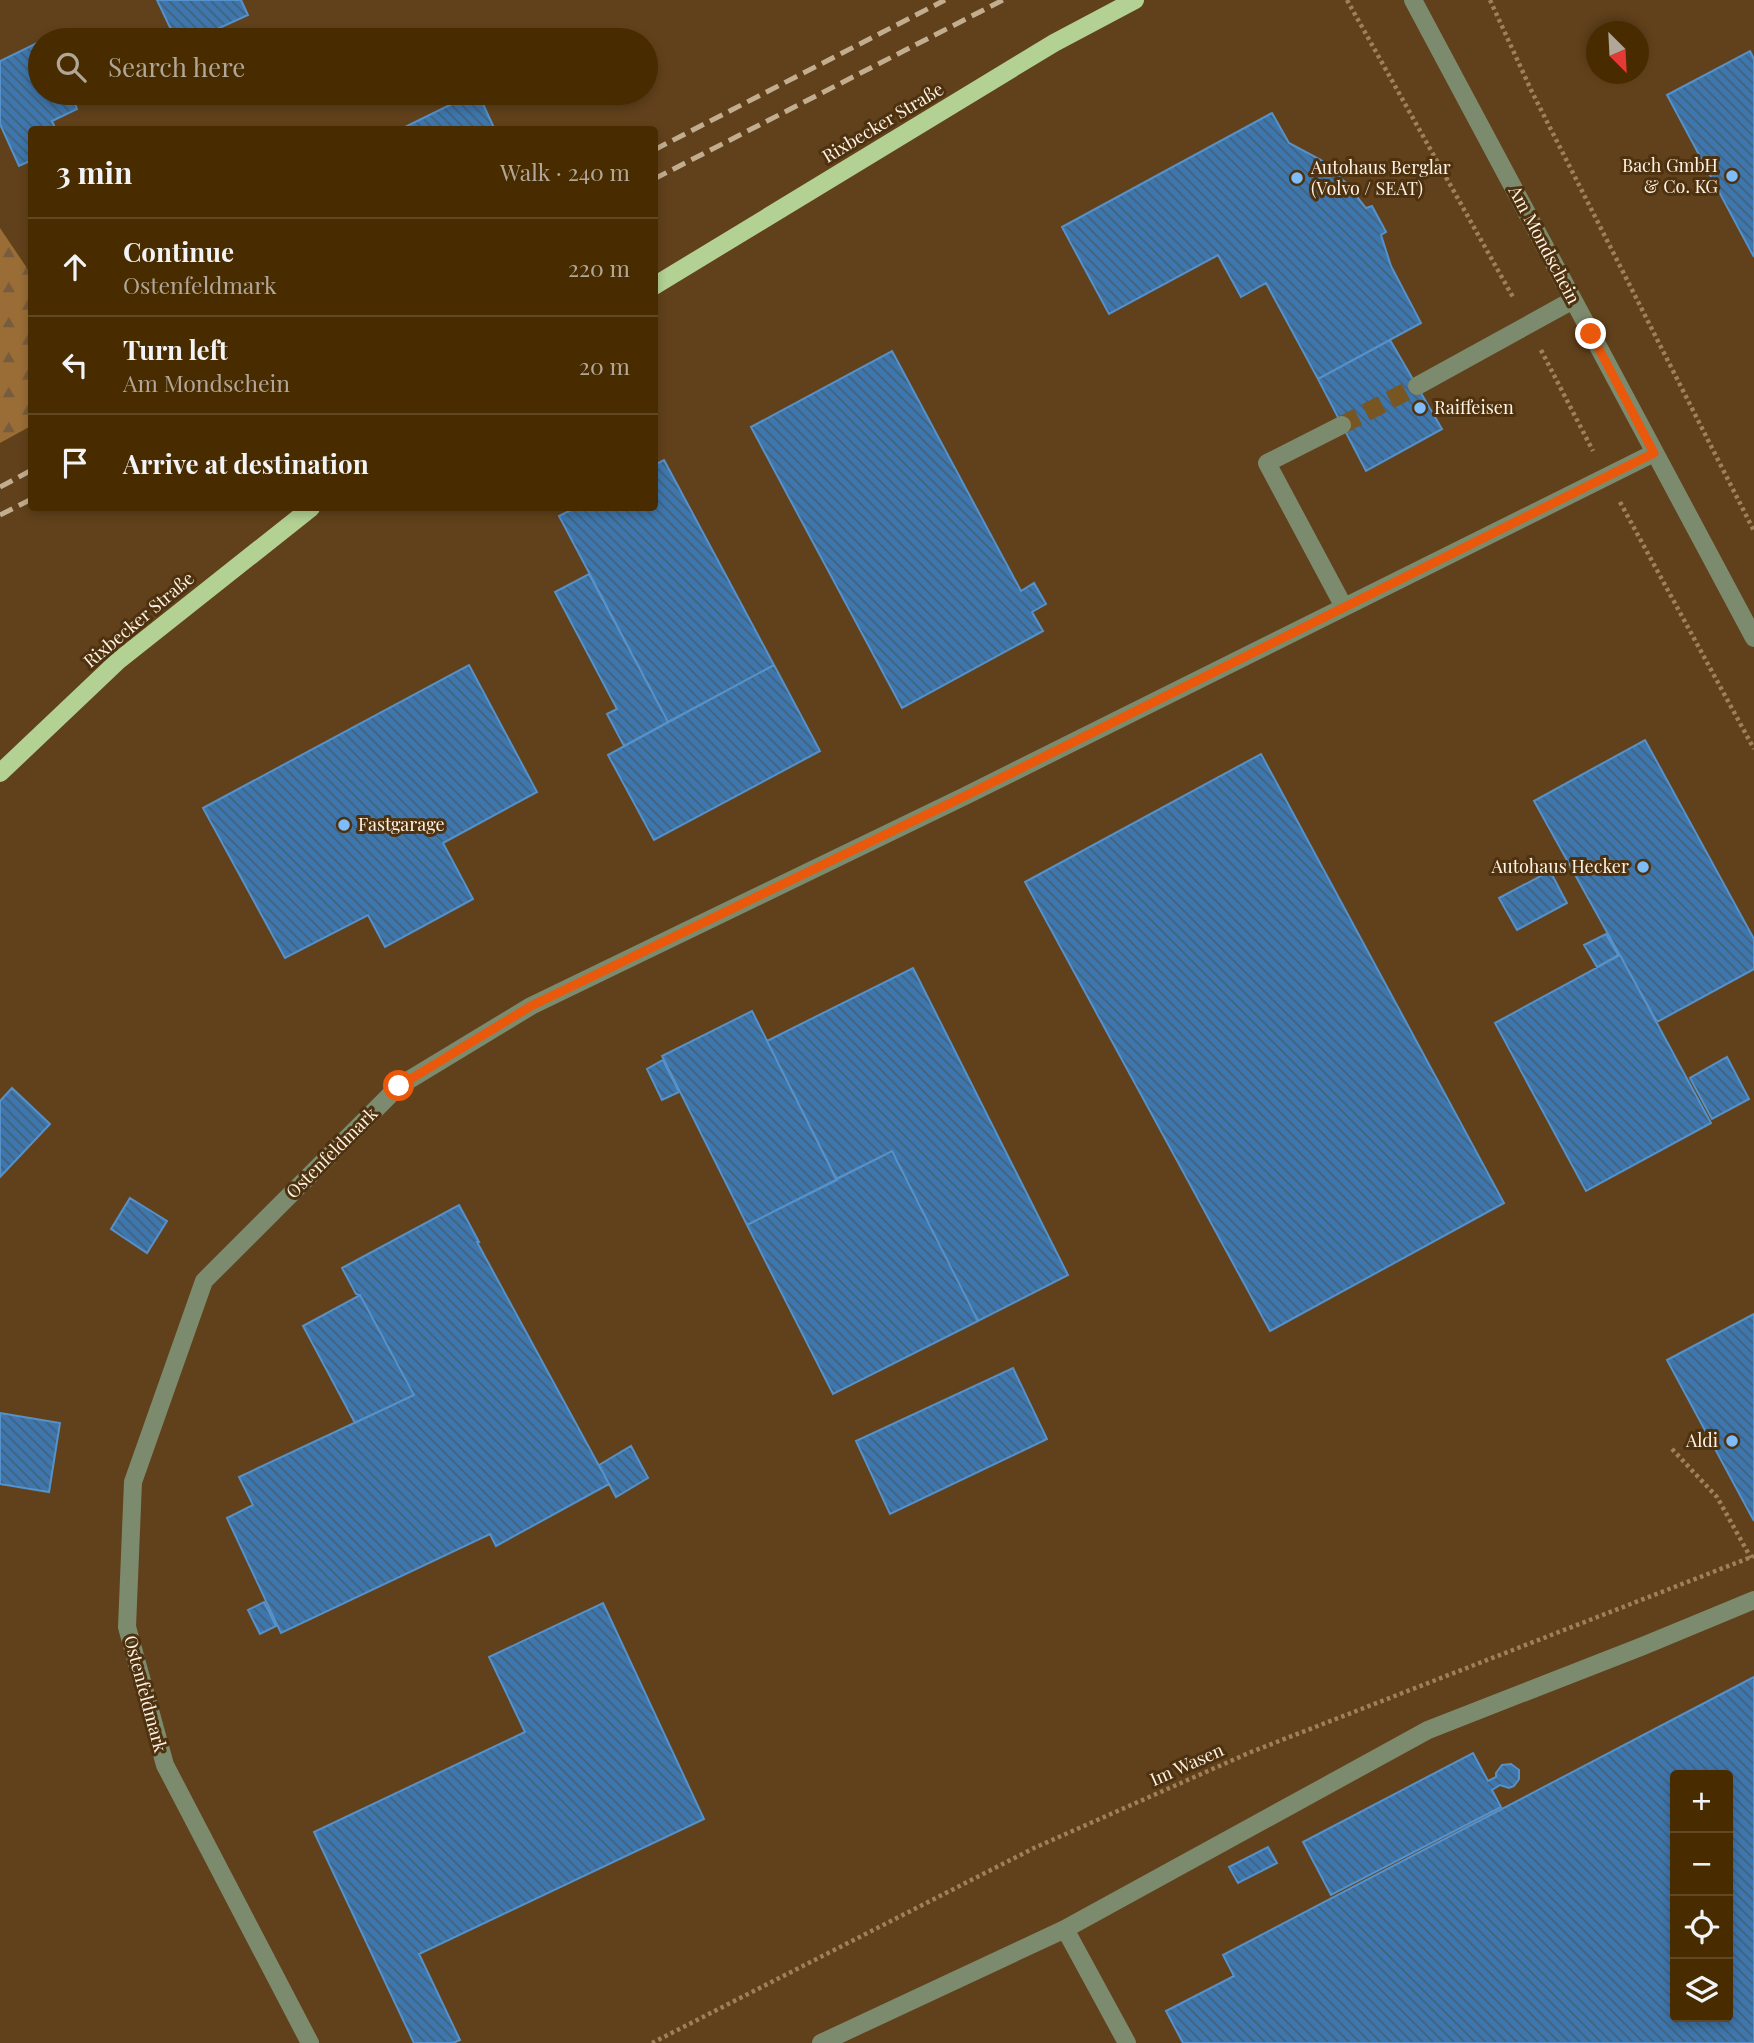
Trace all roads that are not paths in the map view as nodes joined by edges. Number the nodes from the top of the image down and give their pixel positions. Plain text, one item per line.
1 (1135, 0) edge
2 (1413, 0) edge
3 (658, 284) edge
4 (1573, 300) junction
5 (1417, 386) tunnel mouth
6 (1342, 425) tunnel mouth
7 (1654, 453) junction
8 (308, 511) edge
9 (1344, 607) junction
10 (1754, 638) edge
11 (0, 774) edge
12 (1754, 1600) edge
13 (1065, 1929) junction
14 (310, 2043) edge
15 (821, 2043) edge
16 (1127, 2043) edge

1 - 3 main road, Rixbecker Straße
2 - 4 street, Am Mondschein
4 - 5 street
4 - 7 street, Am Mondschein
6 - 9 street
7 - 9 street, Ostenfeldmark
7 - 10 street, Am Mondschein
8 - 11 main road, Rixbecker Straße
9 - 14 street, Ostenfeldmark
12 - 13 street
13 - 15 street
13 - 16 street

